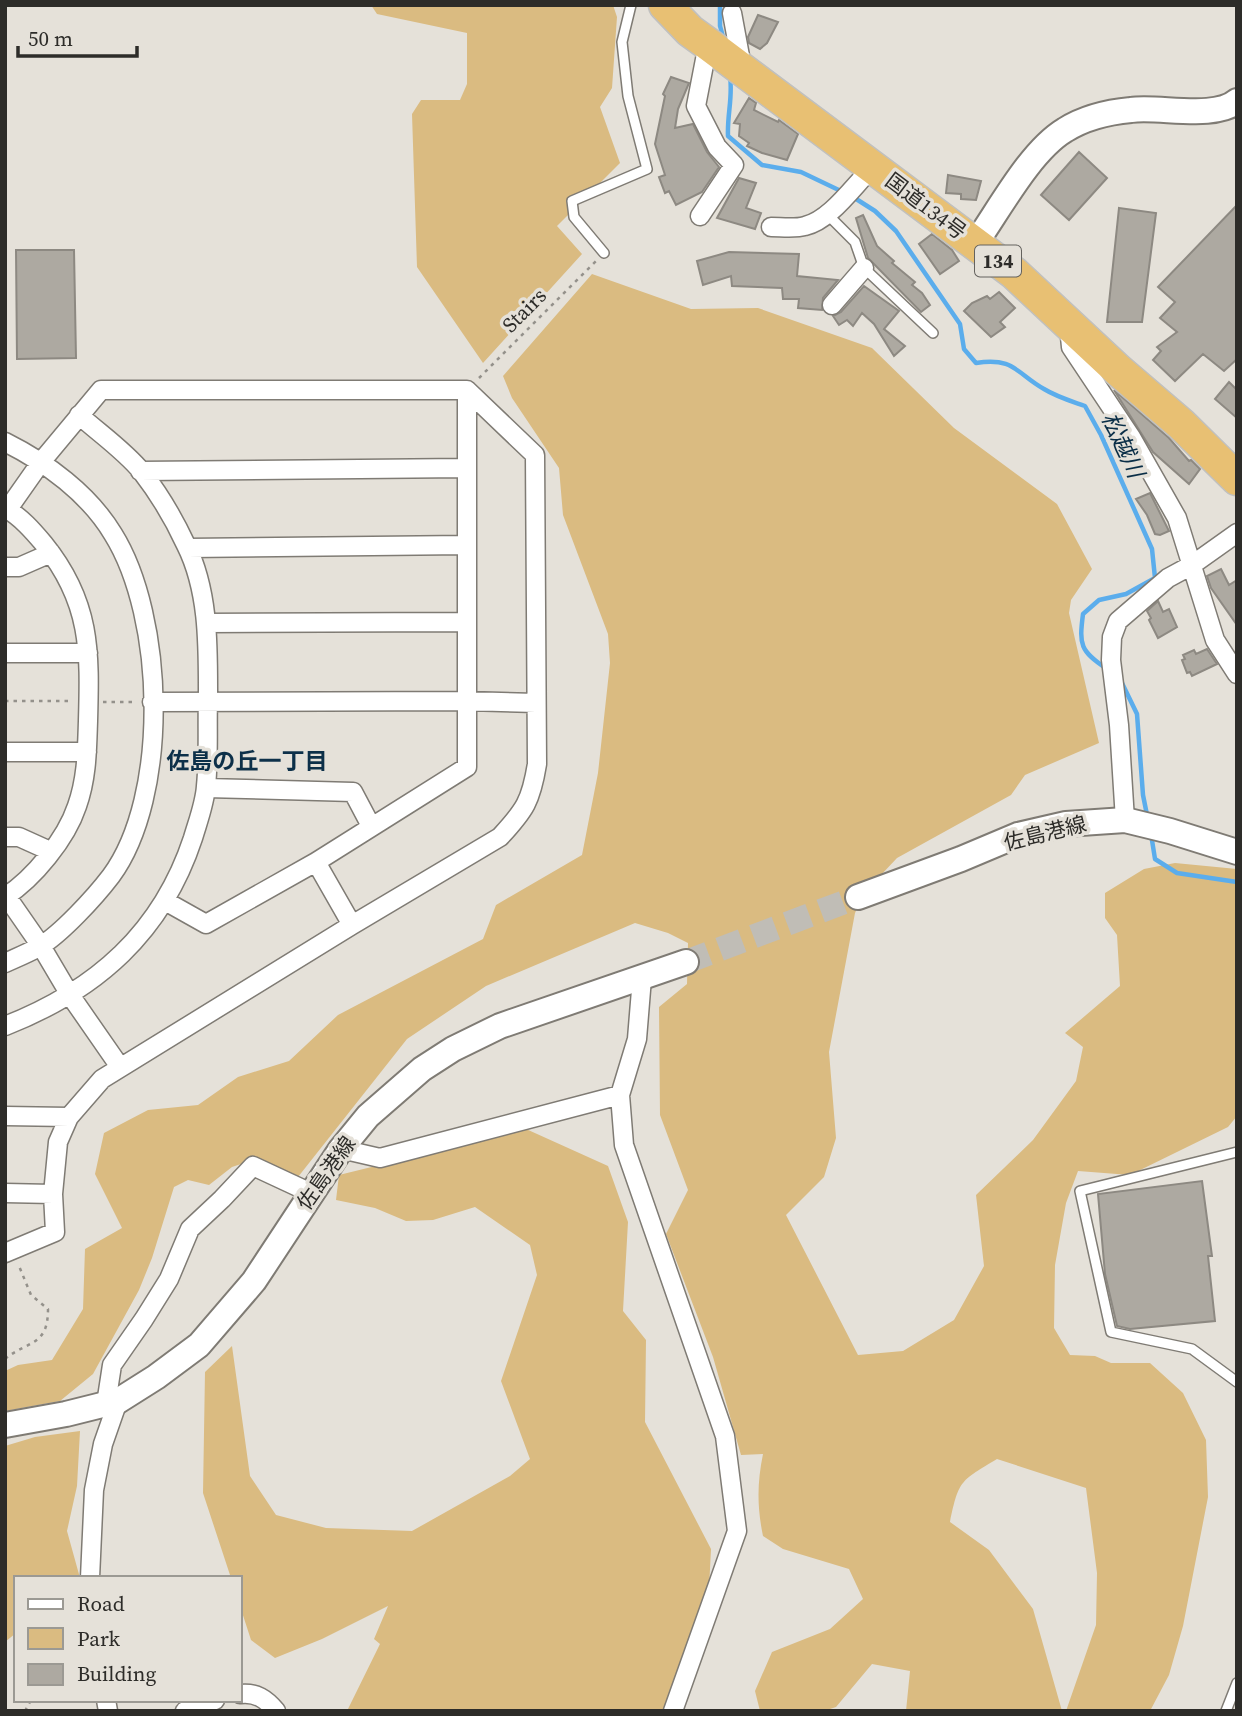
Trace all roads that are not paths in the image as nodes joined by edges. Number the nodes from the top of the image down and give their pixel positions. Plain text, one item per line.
1 (631, 5) edge
2 (665, 5) edge
3 (732, 13) dead end
4 (710, 46) junction
5 (741, 69) junction
6 (1235, 106) edge
7 (864, 176) junction
8 (832, 209) junction
9 (700, 216) dead end
10 (771, 227) dead end
11 (975, 244) junction
12 (604, 253) road end
13 (864, 268) junction
14 (832, 305) dead end
15 (1069, 323) junction
16 (933, 333) dead end
17 (467, 390) junction
18 (79, 415) junction
19 (5, 442) edge
20 (41, 462) junction
21 (465, 468) junction
22 (140, 471) junction
23 (1237, 479) edge
24 (7, 508) edge
25 (1237, 533) edge
26 (466, 545) junction
27 (188, 548) junction
28 (51, 553) junction
29 (1192, 565) junction
30 (5, 567) edge
31 (466, 622) junction
32 (206, 624) junction
33 (5, 653) edge
34 (88, 653) junction
35 (1237, 674) edge
36 (466, 701) junction
37 (152, 702) junction
38 (208, 702) junction
39 (536, 703) junction
40 (5, 752) edge
41 (87, 752) junction
42 (206, 788) junction
43 (1129, 821) junction
44 (371, 826) junction
45 (5, 837) edge
46 (50, 851) junction
47 (1237, 852) edge
48 (316, 862) junction
49 (6, 897) edge
50 (858, 897) tunnel mouth
51 (166, 901) junction
52 (352, 925) junction
53 (41, 946) junction
54 (686, 962) tunnel mouth
55 (5, 963) edge
56 (642, 978) junction
57 (70, 995) junction
58 (5, 1026) edge
59 (120, 1067) junction
60 (620, 1095) junction
61 (5, 1116) edge
62 (69, 1117) junction
63 (341, 1149) junction
64 (1237, 1152) edge
65 (5, 1193) edge
66 (310, 1193) junction
67 (53, 1194) junction
68 (10, 1251) edge
69 (1237, 1382) edge
70 (112, 1403) junction
71 (5, 1425) edge
72 (90, 1576) edge
73 (1237, 1683) edge
74 (242, 1694) edge
75 (210, 1702) edge
76 (185, 1711) edge
77 (276, 1711) edge
78 (673, 1711) edge
79 (1226, 1711) edge

1 - 12 lane
2 - 4 highway, 国道134号 / 134
3 - 5 street
4 - 5 highway, 国道134号 / 134
4 - 9 street
5 - 7 highway, 国道134号 / 134
6 - 11 main road
7 - 8 street
7 - 11 highway, 国道134号 / 134
8 - 10 street
8 - 13 lane
11 - 15 highway, 国道134号 / 134
13 - 14 street
13 - 16 lane
15 - 23 highway, 国道134号 / 134
15 - 29 street
17 - 18 street
17 - 21 street
17 - 39 street
18 - 20 street
18 - 22 street
19 - 20 street
20 - 24 street
20 - 37 street
21 - 22 street
21 - 26 street
22 - 27 street
24 - 28 street
25 - 29 street
26 - 27 street
26 - 31 street
27 - 32 street
28 - 30 street
28 - 34 street
29 - 35 street
29 - 43 street
31 - 32 street
31 - 36 street
32 - 38 street
33 - 34 street
34 - 41 street
36 - 38 street
36 - 39 street
36 - 44 street
37 - 38 street
37 - 53 street
38 - 42 street
39 - 52 street
40 - 41 street
41 - 46 street
42 - 44 street
42 - 51 street
43 - 47 main road, 佐島港線
43 - 50 main road, 佐島港線
44 - 48 street
45 - 46 street
46 - 49 street
48 - 51 street
48 - 52 street
49 - 53 street
51 - 57 street
52 - 59 street
53 - 55 street
53 - 57 street
54 - 56 main road, 佐島港線
56 - 60 street
56 - 63 main road, 佐島港線
57 - 58 street
57 - 59 street
59 - 62 street
60 - 63 street
60 - 78 street
61 - 62 street
62 - 67 street
63 - 66 main road, 佐島港線
64 - 69 lane
65 - 67 street
66 - 70 main road, 佐島港線
66 - 70 street
67 - 68 street
70 - 71 main road, 佐島港線
70 - 72 street
73 - 79 lane
74 - 77 street
75 - 76 street

